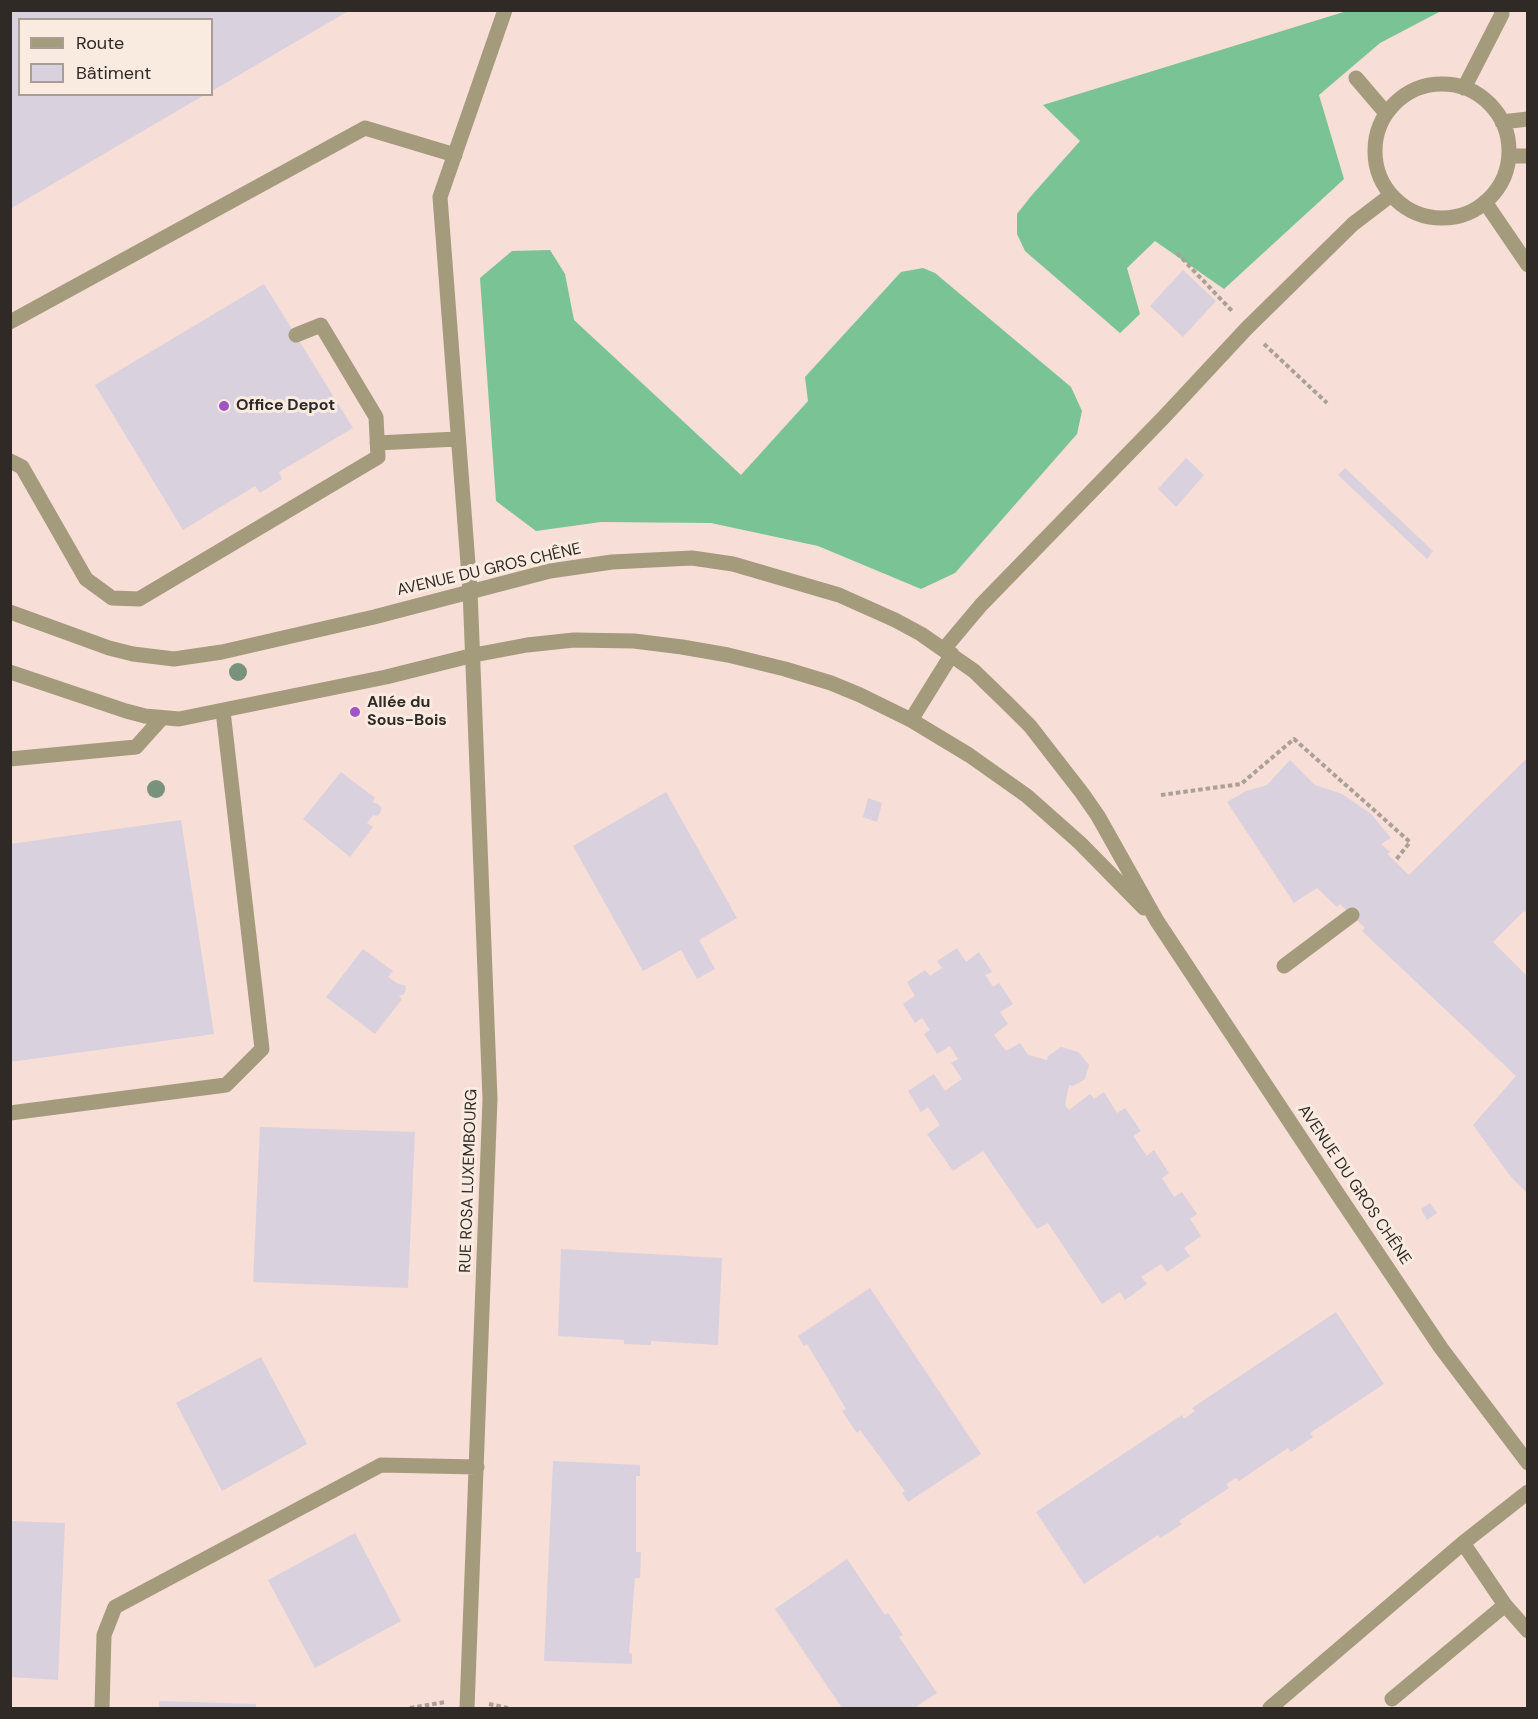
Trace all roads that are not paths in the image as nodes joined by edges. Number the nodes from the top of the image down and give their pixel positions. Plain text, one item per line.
1 (505, 10) edge
2 (1501, 10) edge
3 (1356, 78) dead end
4 (1464, 88) junction
5 (1386, 113) junction
6 (1527, 119) edge
7 (1502, 122) junction
8 (455, 155) junction
9 (1509, 156) junction
10 (1527, 156) edge
11 (1391, 195) junction
12 (1485, 202) junction
13 (1527, 265) edge
14 (10, 322) edge
15 (296, 335) dead end
16 (457, 439) junction
17 (377, 443) junction
18 (10, 461) edge
19 (470, 591) junction
20 (10, 612) edge
21 (948, 651) junction
22 (474, 655) junction
23 (10, 672) edge
24 (223, 711) junction
25 (162, 718) junction
26 (911, 720) junction
27 (10, 759) edge
28 (1353, 915) dead end
29 (1157, 921) junction
30 (1284, 966) dead end
31 (10, 1113) edge
32 (1527, 1463) edge
33 (477, 1467) junction
34 (1527, 1492) edge
35 (1463, 1543) junction
36 (1505, 1605) junction
37 (1527, 1631) edge
38 (1392, 1699) dead end
39 (102, 1708) edge
40 (467, 1708) edge
41 (1270, 1708) edge

1 - 8 street, RUE ROSA LUXEMBOURG
2 - 4 street
3 - 5 street
4 - 5 street
4 - 7 street
5 - 11 street
6 - 7 street
7 - 9 street
8 - 14 street
8 - 16 street, RUE ROSA LUXEMBOURG
9 - 10 street
9 - 12 street
11 - 12 street
11 - 21 street
12 - 13 street
15 - 17 street
16 - 17 street
16 - 19 street, RUE ROSA LUXEMBOURG
17 - 18 street
19 - 20 street, AVENUE DU GROS CHÊNE
19 - 21 street, AVENUE DU GROS CHÊNE
19 - 22 street, RUE ROSA LUXEMBOURG
21 - 26 street
21 - 29 street, AVENUE DU GROS CHÊNE
22 - 24 street, AVENUE DU GROS CHÊNE
22 - 26 street, AVENUE DU GROS CHÊNE
22 - 33 street, RUE ROSA LUXEMBOURG
23 - 25 street, AVENUE DU GROS CHÊNE
24 - 25 street, AVENUE DU GROS CHÊNE
24 - 31 street
25 - 27 street
26 - 29 street, AVENUE DU GROS CHÊNE
28 - 30 street
29 - 32 street, AVENUE DU GROS CHÊNE
33 - 39 street
33 - 40 street, RUE ROSA LUXEMBOURG
34 - 35 street
35 - 36 street
35 - 41 street
36 - 37 street
36 - 38 street

